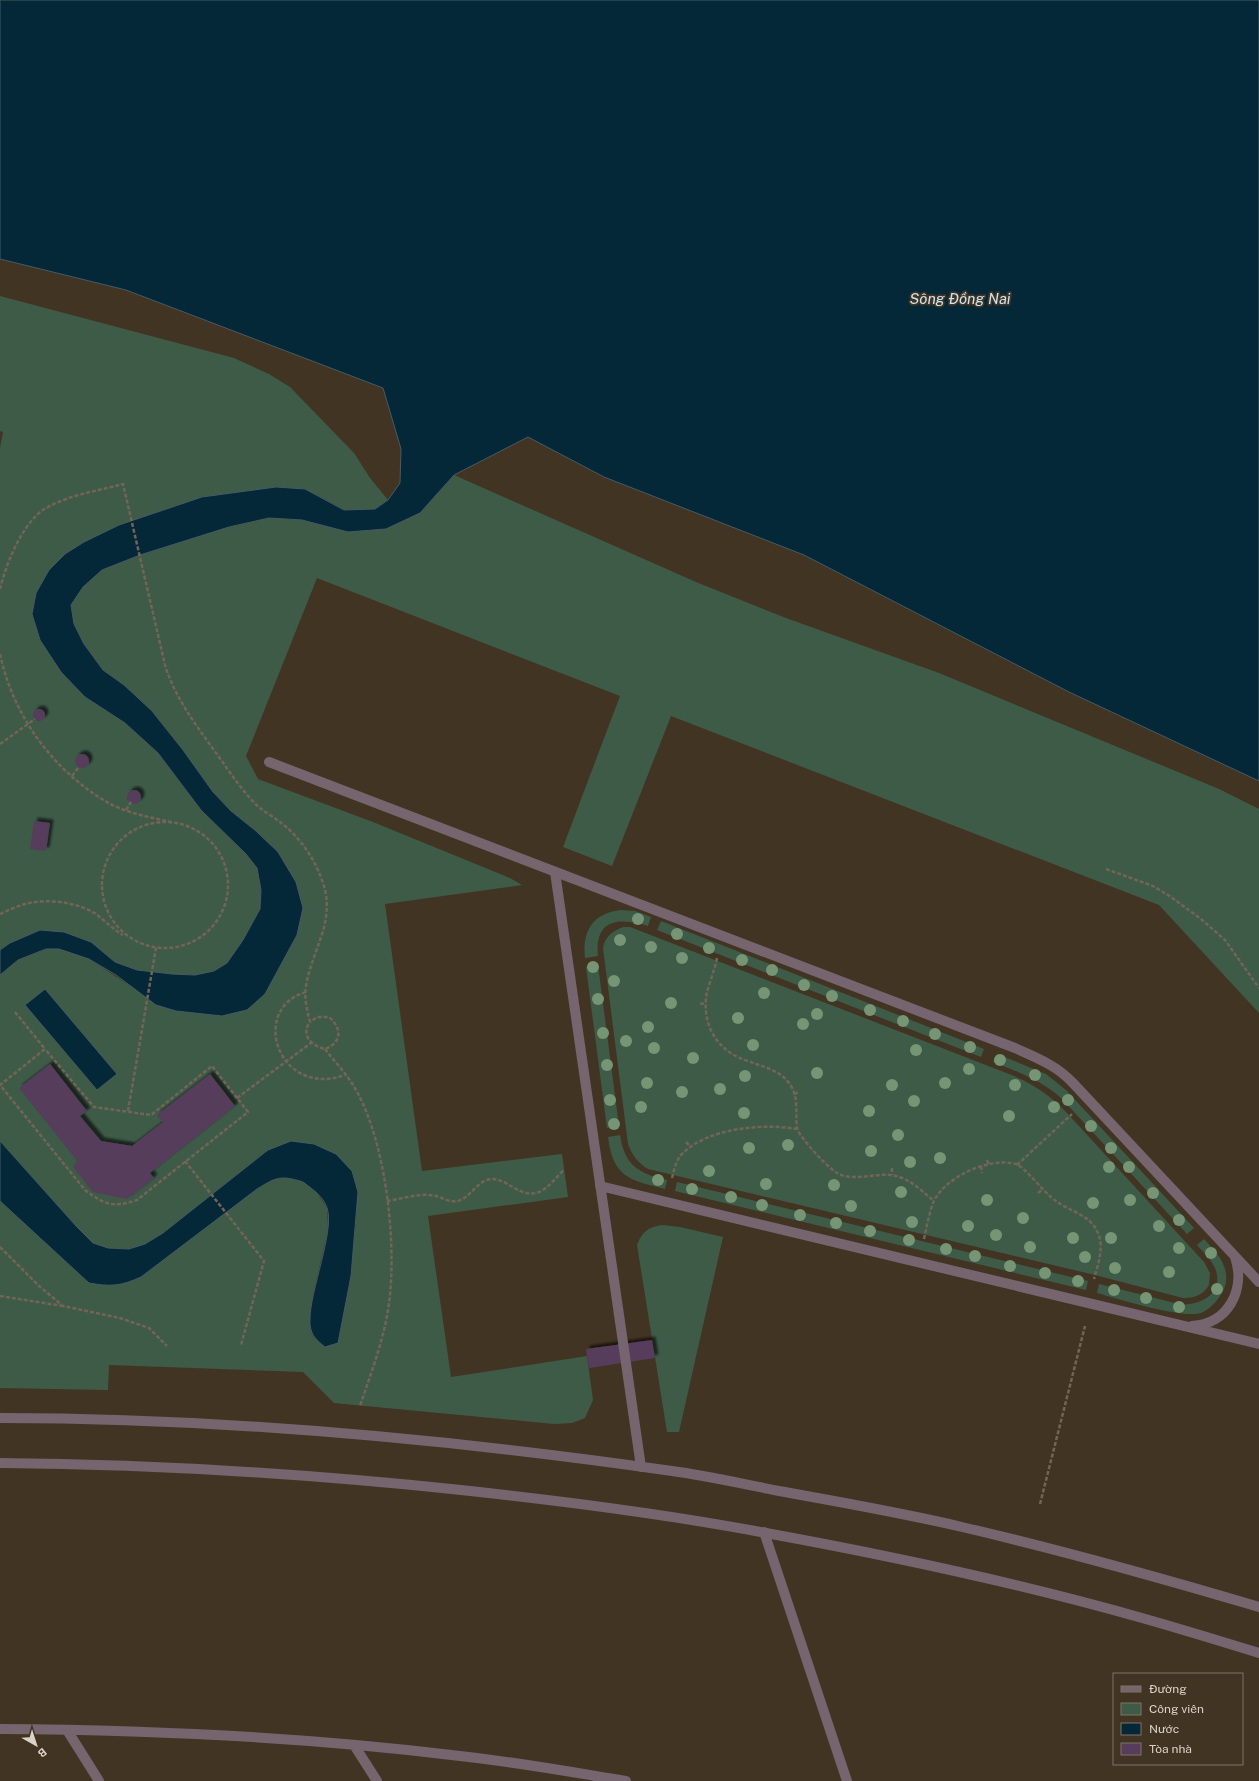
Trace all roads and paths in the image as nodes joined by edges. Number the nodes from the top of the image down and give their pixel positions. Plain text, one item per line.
1 (0, 589) edge
2 (0, 654) edge
3 (35, 719) dead end
4 (27, 724) junction
5 (0, 744) edge
6 (269, 762) dead end
7 (79, 767) dead end
8 (72, 776) junction
9 (131, 802) dead end
10 (126, 810) junction
11 (178, 824) junction
12 (1106, 869) dead end
13 (554, 872) junction
14 (0, 914) edge
15 (131, 939) junction
16 (156, 948) junction
17 (718, 958) dead end
18 (1259, 988) edge
19 (306, 992) junction
20 (706, 1002) junction
21 (700, 1004) dead end
22 (15, 1012) dead end
23 (310, 1022) junction
24 (311, 1043) junction
25 (45, 1049) junction
26 (325, 1050) junction
27 (286, 1062) junction
28 (345, 1075) junction
29 (799, 1092) dead end
30 (794, 1094) junction
31 (237, 1098) junction
32 (128, 1111) junction
33 (1072, 1114) dead end
34 (797, 1129) junction
35 (686, 1142) dead end
36 (691, 1147) junction
37 (988, 1160) dead end
38 (186, 1161) junction
39 (989, 1164) junction
40 (1017, 1164) junction
41 (981, 1166) junction
42 (892, 1168) dead end
43 (564, 1170) dead end
44 (982, 1172) dead end
45 (892, 1175) junction
46 (672, 1178) dead end
47 (600, 1186) junction
48 (1042, 1190) junction
49 (1038, 1193) dead end
50 (387, 1201) junction
51 (934, 1201) junction
52 (1099, 1223) dead end
53 (1094, 1226) junction
54 (924, 1239) dead end
55 (0, 1247) edge
56 (1234, 1255) junction
57 (1094, 1279) dead end
58 (1259, 1282) edge
59 (0, 1296) edge
60 (63, 1306) junction
61 (1085, 1326) dead end
62 (1185, 1326) junction
63 (1259, 1344) edge
64 (241, 1345) dead end
65 (167, 1346) dead end
66 (360, 1406) dead end
67 (0, 1418) edge
68 (0, 1463) edge
69 (641, 1467) junction
70 (1040, 1504) dead end
71 (764, 1532) junction
72 (1259, 1607) edge
73 (1259, 1653) edge
74 (0, 1729) edge
75 (67, 1730) junction
76 (354, 1745) junction
77 (586, 1778) edge
78 (99, 1781) edge
79 (377, 1781) edge
80 (626, 1781) edge
81 (847, 1781) edge

1 - 19 path
2 - 4 path
3 - 4 path
4 - 5 path
4 - 8 path
6 - 13 street
7 - 8 path
8 - 10 path
9 - 10 path
10 - 11 path
11 - 15 path
11 - 16 path
12 - 18 path
13 - 47 street
13 - 56 street
14 - 15 path
15 - 16 path
16 - 32 path
17 - 20 path
19 - 23 path
19 - 27 path
20 - 21 path
20 - 30 path
22 - 25 path
23 - 24 path
23 - 26 path
24 - 26 path
24 - 27 path
25 - 32 path
25 - 38 path
26 - 28 path
27 - 28 path
27 - 31 path
28 - 50 path
29 - 30 path
30 - 34 path
31 - 32 path
31 - 38 path
33 - 40 path
34 - 36 path
34 - 45 path
35 - 36 path
36 - 46 path
37 - 39 path
38 - 64 path
39 - 40 path
39 - 41 path
40 - 48 path
41 - 44 path
41 - 51 path
42 - 45 path
43 - 50 path
45 - 51 path
47 - 62 street
47 - 69 street
48 - 49 path
48 - 53 path
50 - 66 path
51 - 54 path
52 - 53 path
53 - 57 path
55 - 60 path
56 - 58 street
56 - 62 street
59 - 60 path
60 - 65 path
61 - 70 path
62 - 63 street
67 - 69 street
68 - 71 street
69 - 72 street
71 - 73 street
71 - 81 street
74 - 75 street
75 - 76 street
75 - 78 street
76 - 77 street
76 - 79 street
77 - 80 street

